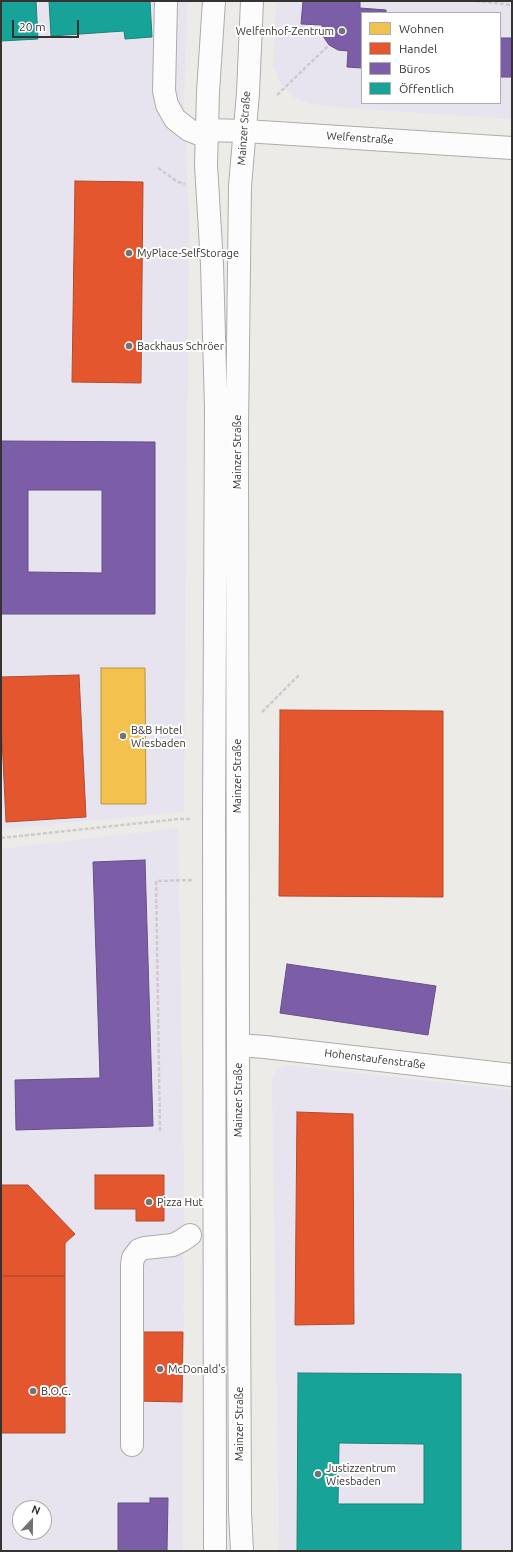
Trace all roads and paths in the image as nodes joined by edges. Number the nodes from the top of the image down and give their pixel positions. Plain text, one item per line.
1 (166, 1) edge
2 (214, 1) edge
3 (252, 1) edge
4 (476, 1) edge
5 (512, 5) edge
6 (329, 45) dead end
7 (278, 95) dead end
8 (245, 131) junction
9 (207, 133) junction
10 (512, 148) edge
11 (158, 168) dead end
12 (178, 182) dead end
13 (300, 674) dead end
14 (262, 712) dead end
15 (214, 819) junction
16 (1, 838) edge
17 (190, 880) dead end
18 (238, 1045) junction
19 (512, 1075) edge
20 (160, 1131) dead end
21 (190, 1235) dead end
22 (132, 1445) dead end
23 (215, 1551) edge
24 (242, 1551) edge

1 - 9 main road
2 - 9 main road, Mainzer Straße
3 - 8 main road, Mainzer Straße
4 - 5 path
6 - 7 path
8 - 9 main road, Welfenstraße
8 - 10 main road, Welfenstraße
8 - 18 main road, Mainzer Straße
9 - 15 main road, Mainzer Straße
11 - 12 path
13 - 14 path
15 - 16 path
15 - 23 main road, Mainzer Straße
17 - 20 path
18 - 19 main road, Hohenstaufenstraße
18 - 24 main road, Mainzer Straße
21 - 22 main road

